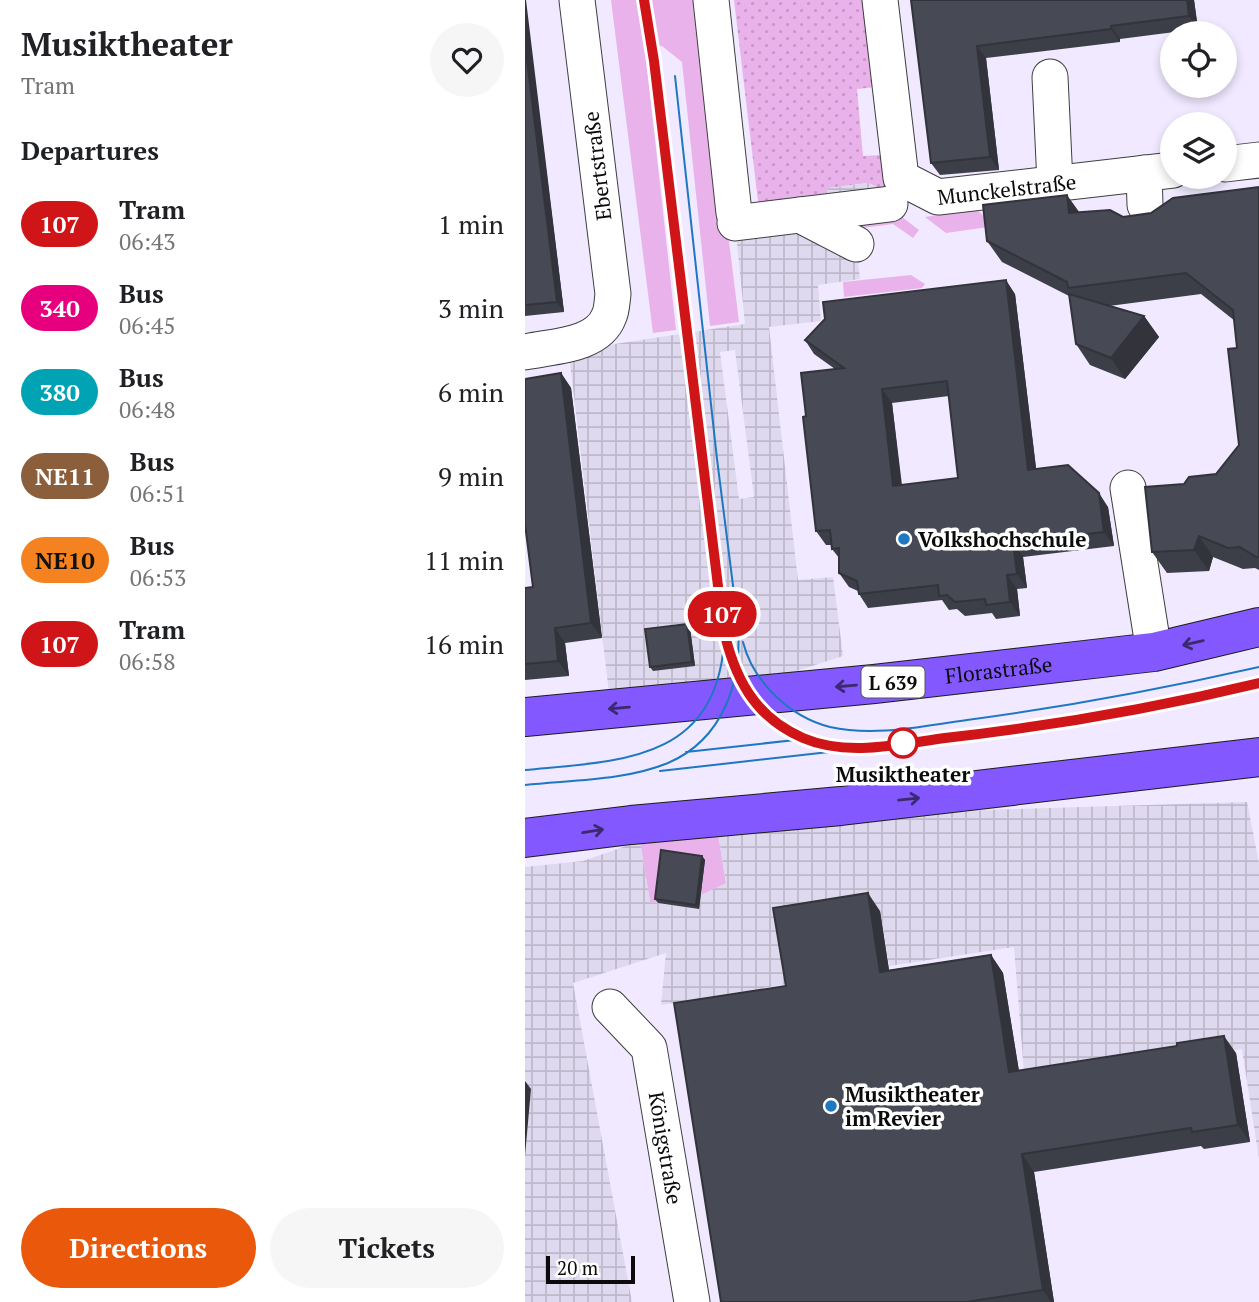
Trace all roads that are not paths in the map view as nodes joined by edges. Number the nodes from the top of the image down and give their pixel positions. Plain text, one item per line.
1 (577, 0) edge
2 (711, 0) edge
3 (880, 0) edge
4 (1050, 77) dead end
5 (1259, 160) edge
6 (1237, 163) edge
7 (1154, 182) edge
8 (1055, 183) junction
9 (895, 191) junction
10 (800, 215) junction
11 (856, 244) dead end
12 (525, 352) edge
13 (1128, 488) dead end
14 (1259, 627) edge
15 (1154, 652) junction
16 (525, 717) edge
17 (1259, 738) edge
18 (1259, 757) edge
19 (1199, 765) junction
20 (1259, 776) edge
21 (525, 838) edge
22 (610, 1007) dead end
23 (692, 1302) edge

1 - 12 street, Ebertstraße
2 - 10 street
3 - 9 street
4 - 8 street
5 - 6 street
7 - 8 street, Munckelstraße
8 - 9 street, Munckelstraße
9 - 10 street
10 - 11 street
13 - 15 street
14 -> 15 main road, Florastraße / L 639
15 -> 16 main road, Florastraße / L 639
17 - 19 main road
18 - 19 main road
19 - 20 main road
21 -> 19 main road
22 - 23 street, Königstraße

